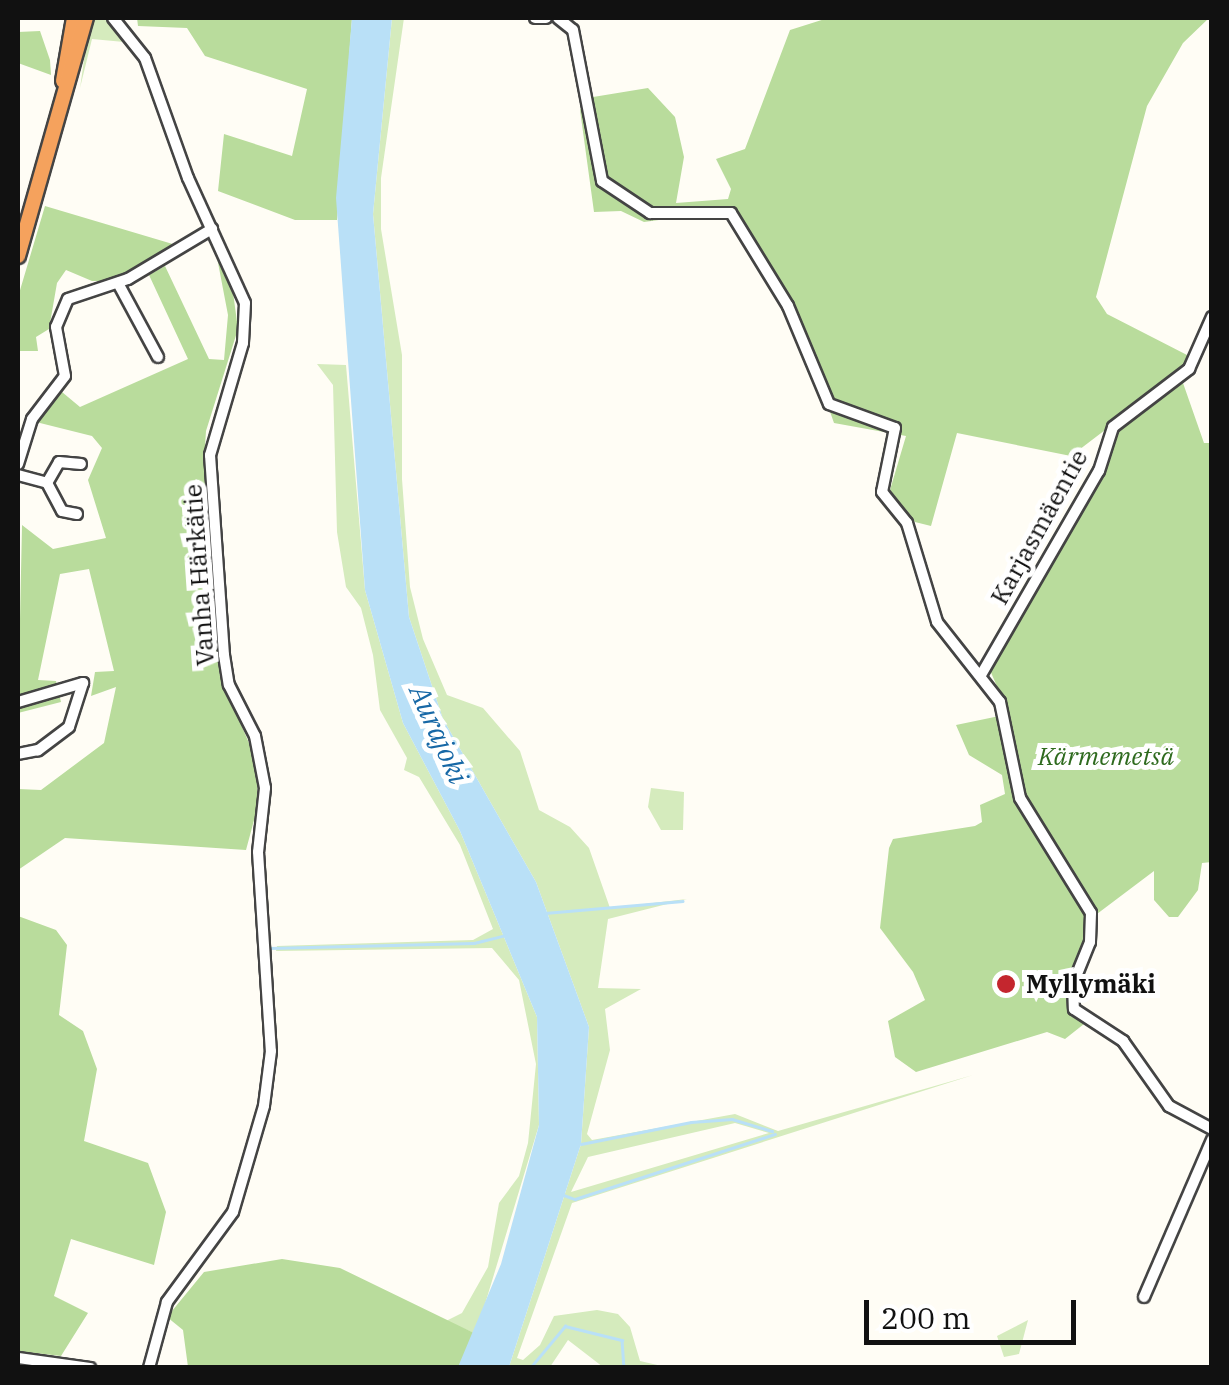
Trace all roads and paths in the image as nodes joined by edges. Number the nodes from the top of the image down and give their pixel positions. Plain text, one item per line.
1 (74, 18) edge
2 (86, 18) edge
3 (112, 18) edge
4 (535, 18) edge
5 (546, 18) edge
6 (558, 18) edge
7 (48, 152) junction
8 (212, 229) junction
9 (18, 256) edge
10 (118, 283) junction
11 (1212, 317) edge
12 (158, 357) dead end
13 (18, 464) edge
14 (81, 464) dead end
15 (18, 476) edge
16 (47, 483) junction
17 (77, 514) dead end
18 (980, 675) junction
19 (18, 702) edge
20 (18, 754) edge
21 (1212, 1129) edge
22 (1212, 1140) edge
23 (1144, 1297) dead end
24 (18, 1358) edge
25 (90, 1368) edge
26 (150, 1368) edge

1 - 7 highway
2 - 7 highway
3 - 8 street, Vanha Härkätie
4 - 5 street
6 - 18 street
7 - 9 highway
8 - 10 street
8 - 26 street, Vanha Härkätie
10 - 12 street
10 - 13 street
11 - 18 street, Karjasmäentie
14 - 16 street
15 - 16 street
16 - 17 street
18 - 21 street
19 - 20 street
22 - 23 street
24 - 25 street

